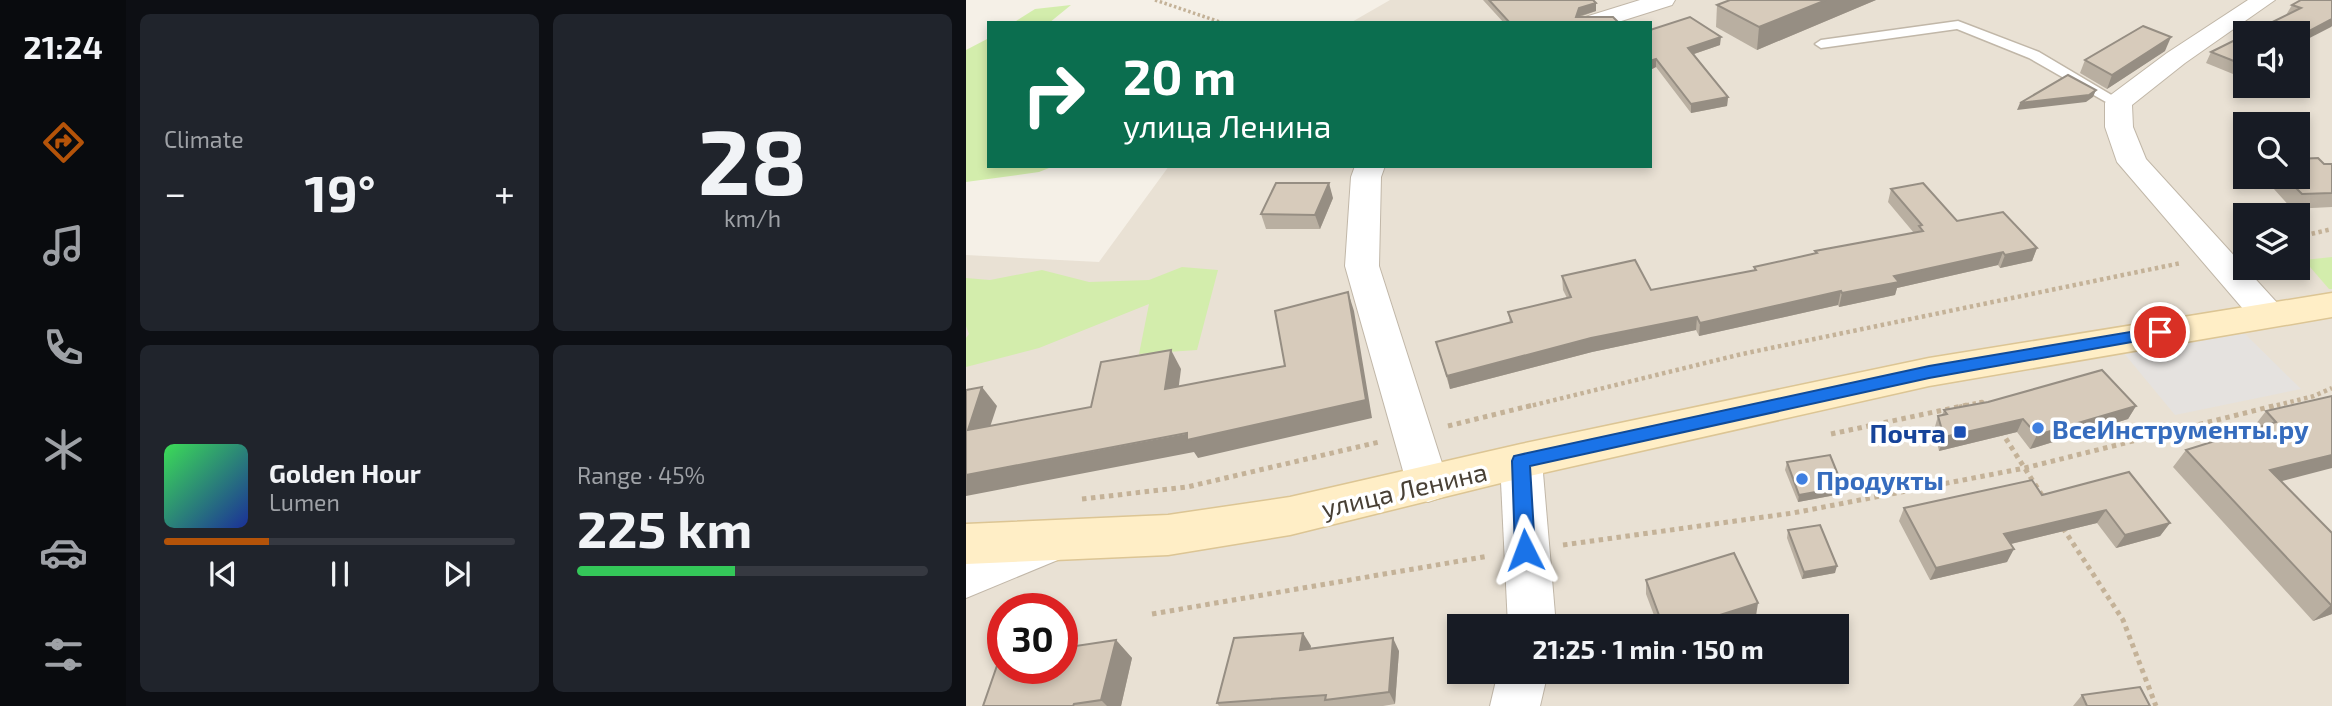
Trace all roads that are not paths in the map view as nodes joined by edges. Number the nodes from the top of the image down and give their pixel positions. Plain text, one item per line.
1 (1664, 0) edge
2 (2264, 0) edge
3 (1596, 21) edge
4 (1821, 44) dead end
5 (2118, 103) junction
6 (1369, 168) edge
7 (2332, 305) edge
8 (2268, 315) junction
9 (1521, 461) junction
10 (1428, 485) junction
11 (1053, 542) junction
12 (966, 544) edge
13 (966, 578) edge
14 (1531, 614) edge
15 (1520, 684) edge
16 (1515, 706) edge

1 - 3 street
2 - 5 street
4 - 5 lane
5 - 8 street
6 - 10 street
7 - 8 main road, улица Ленина
8 - 9 main road, улица Ленина
9 - 10 main road, улица Ленина
9 - 14 street
10 - 11 main road, улица Ленина
11 - 12 main road, улица Ленина
11 - 13 street
15 - 16 street

